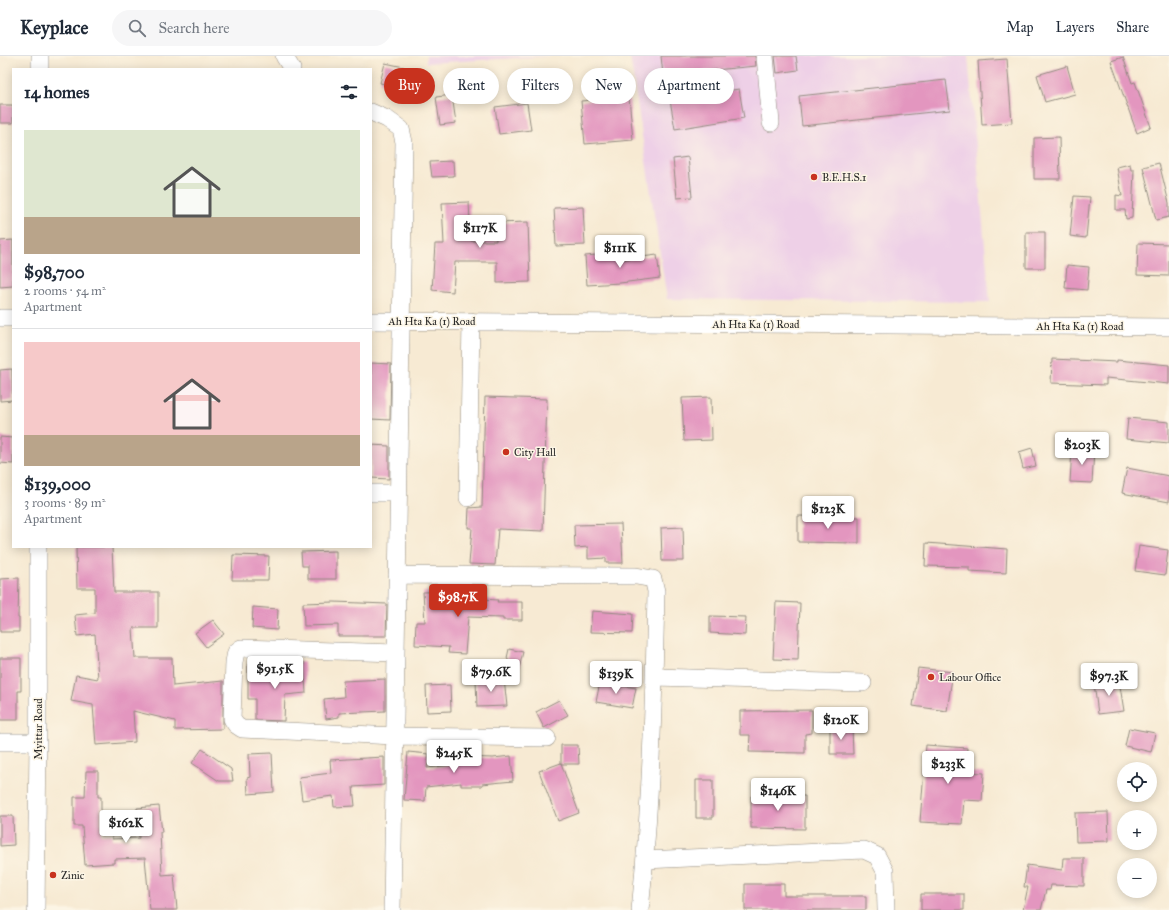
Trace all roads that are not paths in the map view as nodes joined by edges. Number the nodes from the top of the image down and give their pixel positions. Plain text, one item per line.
1 (40, 56) edge
2 (284, 56) edge
3 (765, 56) edge
4 (40, 68) edge
5 (291, 68) edge
6 (372, 112) edge
7 (771, 123) dead end
8 (0, 318) edge
9 (12, 318) edge
10 (372, 321) edge
11 (401, 321) junction
12 (472, 321) junction
13 (1142, 327) junction
14 (1169, 328) edge
15 (1169, 334) edge
16 (372, 493) edge
17 (399, 493) junction
18 (468, 498) dead end
19 (38, 548) edge
20 (397, 575) junction
21 (396, 653) junction
22 (654, 678) junction
23 (863, 684) dead end
24 (395, 736) junction
25 (547, 738) dead end
26 (0, 742) edge
27 (38, 742) junction
28 (645, 860) junction
29 (36, 910) edge
30 (392, 910) edge
31 (640, 910) edge
32 (886, 910) edge

1 - 4 street
2 - 5 street
3 - 7 street
6 - 11 street
8 - 9 street
10 - 11 street, Ah Hta Ka (1) Road
11 - 12 street, Ah Hta Ka (1) Road
11 - 17 street
12 - 13 street, Ah Hta Ka (1) Road
12 - 18 street
13 - 14 street
13 - 15 street
16 - 17 street
17 - 20 street
19 - 27 street, Myittar Road
20 - 21 street
20 - 22 street
21 - 24 street
21 - 24 street
22 - 23 street
22 - 28 street
24 - 25 street
24 - 30 street
26 - 27 street
27 - 29 street, Myittar Road
28 - 31 street
28 - 32 street

